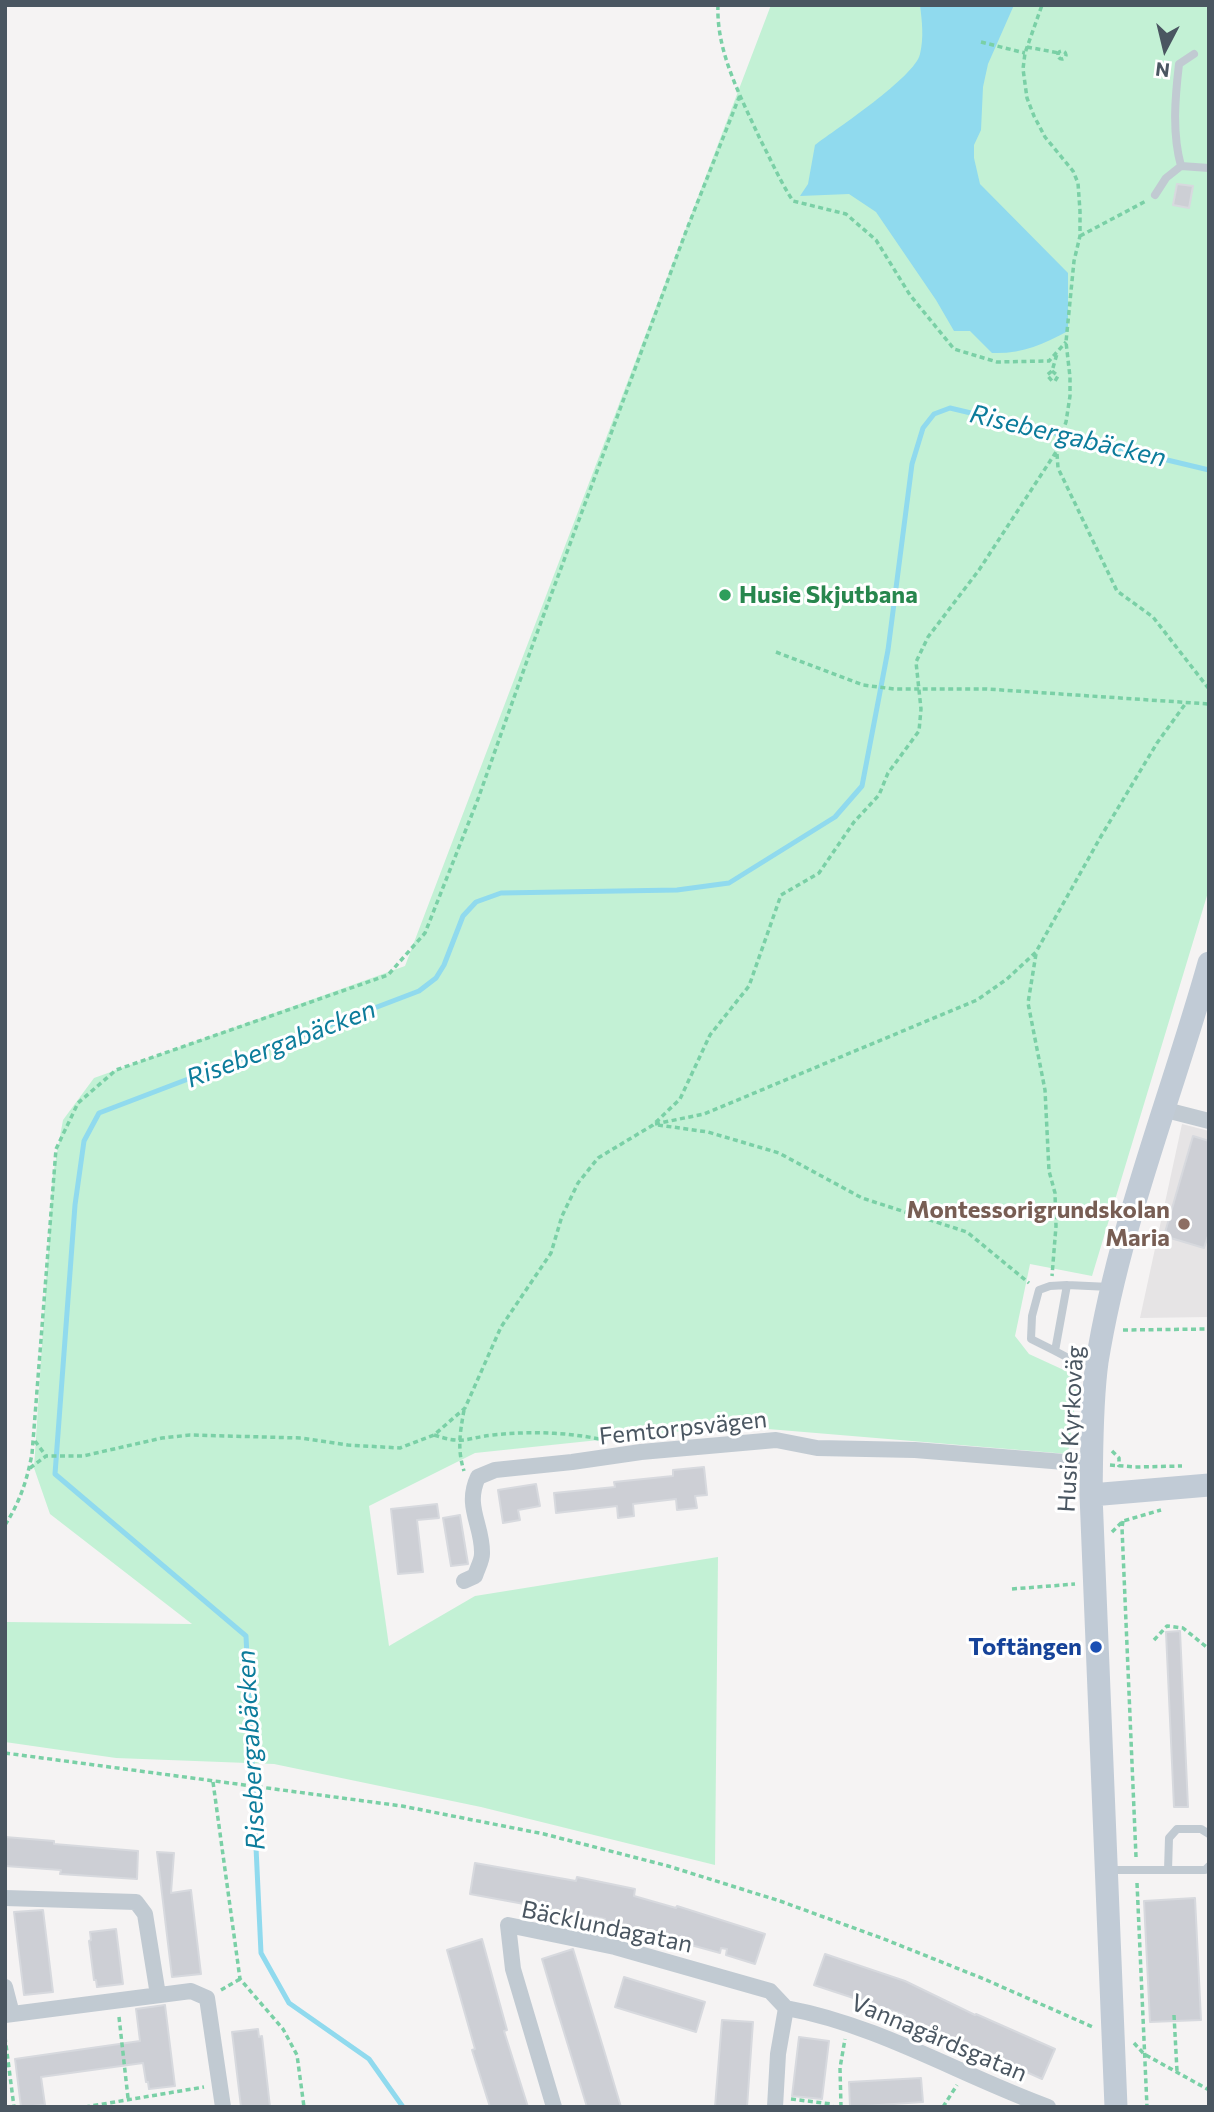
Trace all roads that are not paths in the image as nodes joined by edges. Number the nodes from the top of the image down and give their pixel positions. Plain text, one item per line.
1 (1194, 54) dead end
2 (1181, 166) junction
3 (1209, 168) edge
4 (1155, 195) road end
5 (1209, 963) edge
6 (1162, 1109) junction
7 (1209, 1121) edge
8 (1067, 1284) junction
9 (1113, 1287) junction
10 (1055, 1351) junction
11 (1097, 1365) junction
12 (1092, 1462) junction
13 (1209, 1485) edge
14 (1091, 1495) junction
15 (464, 1581) dead end
16 (1209, 1834) edge
17 (1209, 1866) edge
18 (1106, 1870) junction
19 (1168, 1870) junction
20 (5, 1898) edge
21 (5, 1987) edge
22 (158, 1995) junction
23 (786, 2008) junction
24 (9, 2015) edge
25 (775, 2102) edge
26 (223, 2107) edge
27 (554, 2107) edge
28 (1048, 2107) edge
29 (1116, 2107) edge

1 - 2 lane
2 - 3 lane
2 - 4 lane
5 - 6 street, Husie Kyrkoväg
6 - 7 street
6 - 9 street, Husie Kyrkoväg
8 - 9 lane
8 - 10 lane
8 - 10 lane
9 - 11 street, Husie Kyrkoväg
10 - 11 lane
11 - 12 street, Husie Kyrkoväg
12 - 14 street, Husie Kyrkoväg
12 - 15 street, Femtorpsvägen
13 - 14 street
14 - 18 street, Husie Kyrkoväg
16 - 19 lane
17 - 19 lane
18 - 19 lane
18 - 29 street, Husie Kyrkoväg
20 - 22 street
21 - 24 street
22 - 24 street
22 - 26 street
23 - 25 street
23 - 27 street, Bäcklundagatan
23 - 28 street, Vannagårdsgatan

